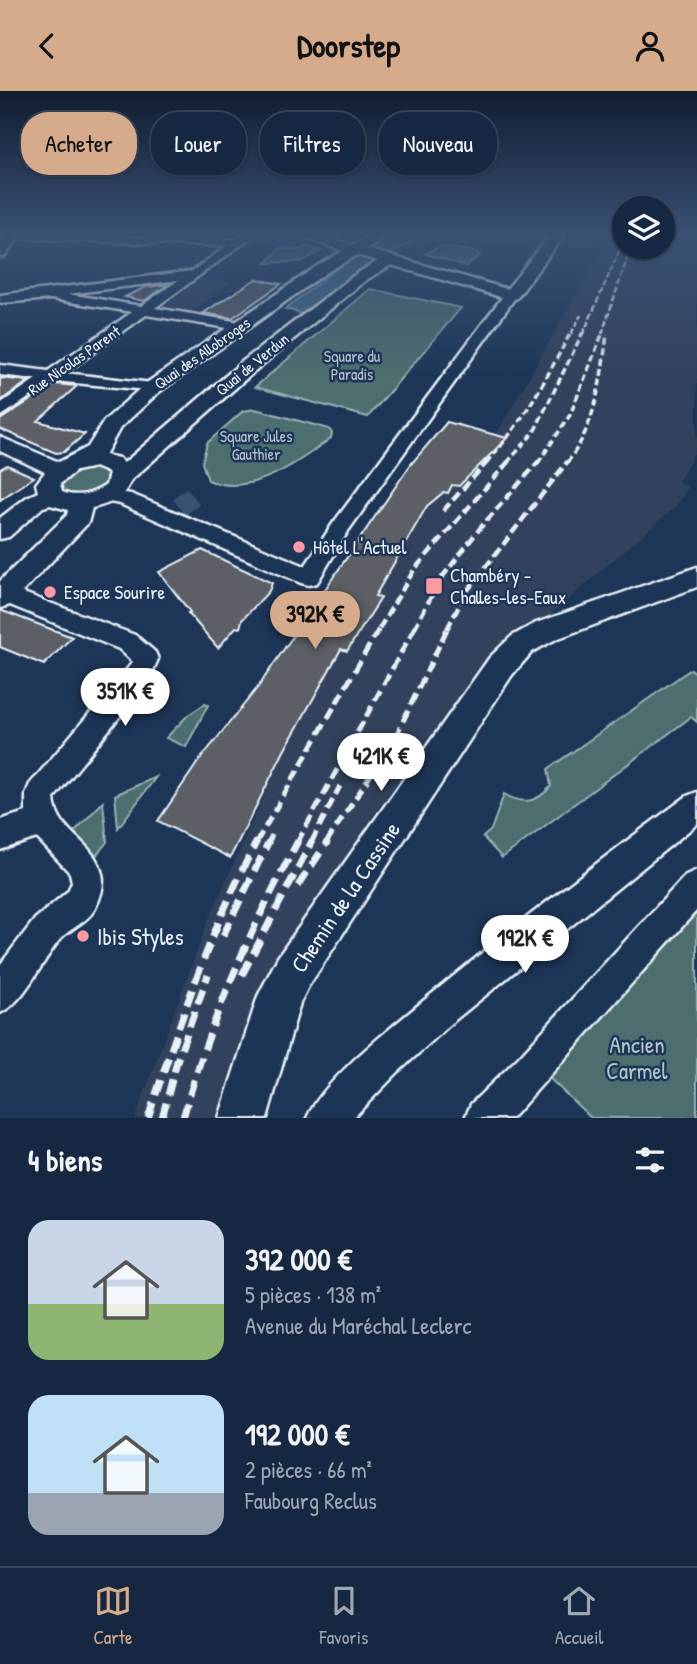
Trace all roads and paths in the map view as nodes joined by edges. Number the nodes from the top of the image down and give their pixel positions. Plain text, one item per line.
1 (130, 282) edge
2 (183, 282) edge
3 (309, 282) edge
4 (354, 282) edge
5 (471, 282) edge
6 (521, 282) edge
7 (34, 295) junction
8 (511, 295) junction
9 (0, 299) edge
10 (145, 309) junction
11 (240, 326) junction
12 (0, 370) edge
13 (52, 376) junction
14 (152, 388) junction
15 (0, 412) edge
16 (0, 443) edge
17 (66, 467) junction
18 (110, 492) junction
19 (51, 496) junction
20 (0, 531) edge
21 (697, 577) edge
22 (2, 596) edge
23 (697, 806) edge
24 (43, 822) junction
25 (0, 835) edge
26 (697, 886) edge
27 (0, 995) edge
28 (243, 1118) edge
29 (327, 1118) edge
30 (485, 1118) edge

1 - 7 street
2 - 10 street, Rue Nicolas Parent
3 - 11 main road, Quai des Allobroges
4 - 18 main road, Quai de Verdun
5 - 8 main road
6 - 8 main road
7 - 9 street
7 - 10 street
8 - 18 street
10 - 11 street
10 - 13 street, Rue Nicolas Parent
11 - 14 main road, Quai des Allobroges
12 - 13 street
13 - 14 street
13 - 15 street, Rue Nicolas Parent
14 - 17 main road, Quai des Allobroges
16 - 17 main road
17 - 18 main road
17 - 19 main road
18 - 19 main road
18 - 22 main road, Quai de Verdun
19 - 20 main road
21 - 28 main road, Chemin de la Cassine
22 - 24 street
23 - 29 street
24 - 25 street
24 - 27 street
26 - 30 street

